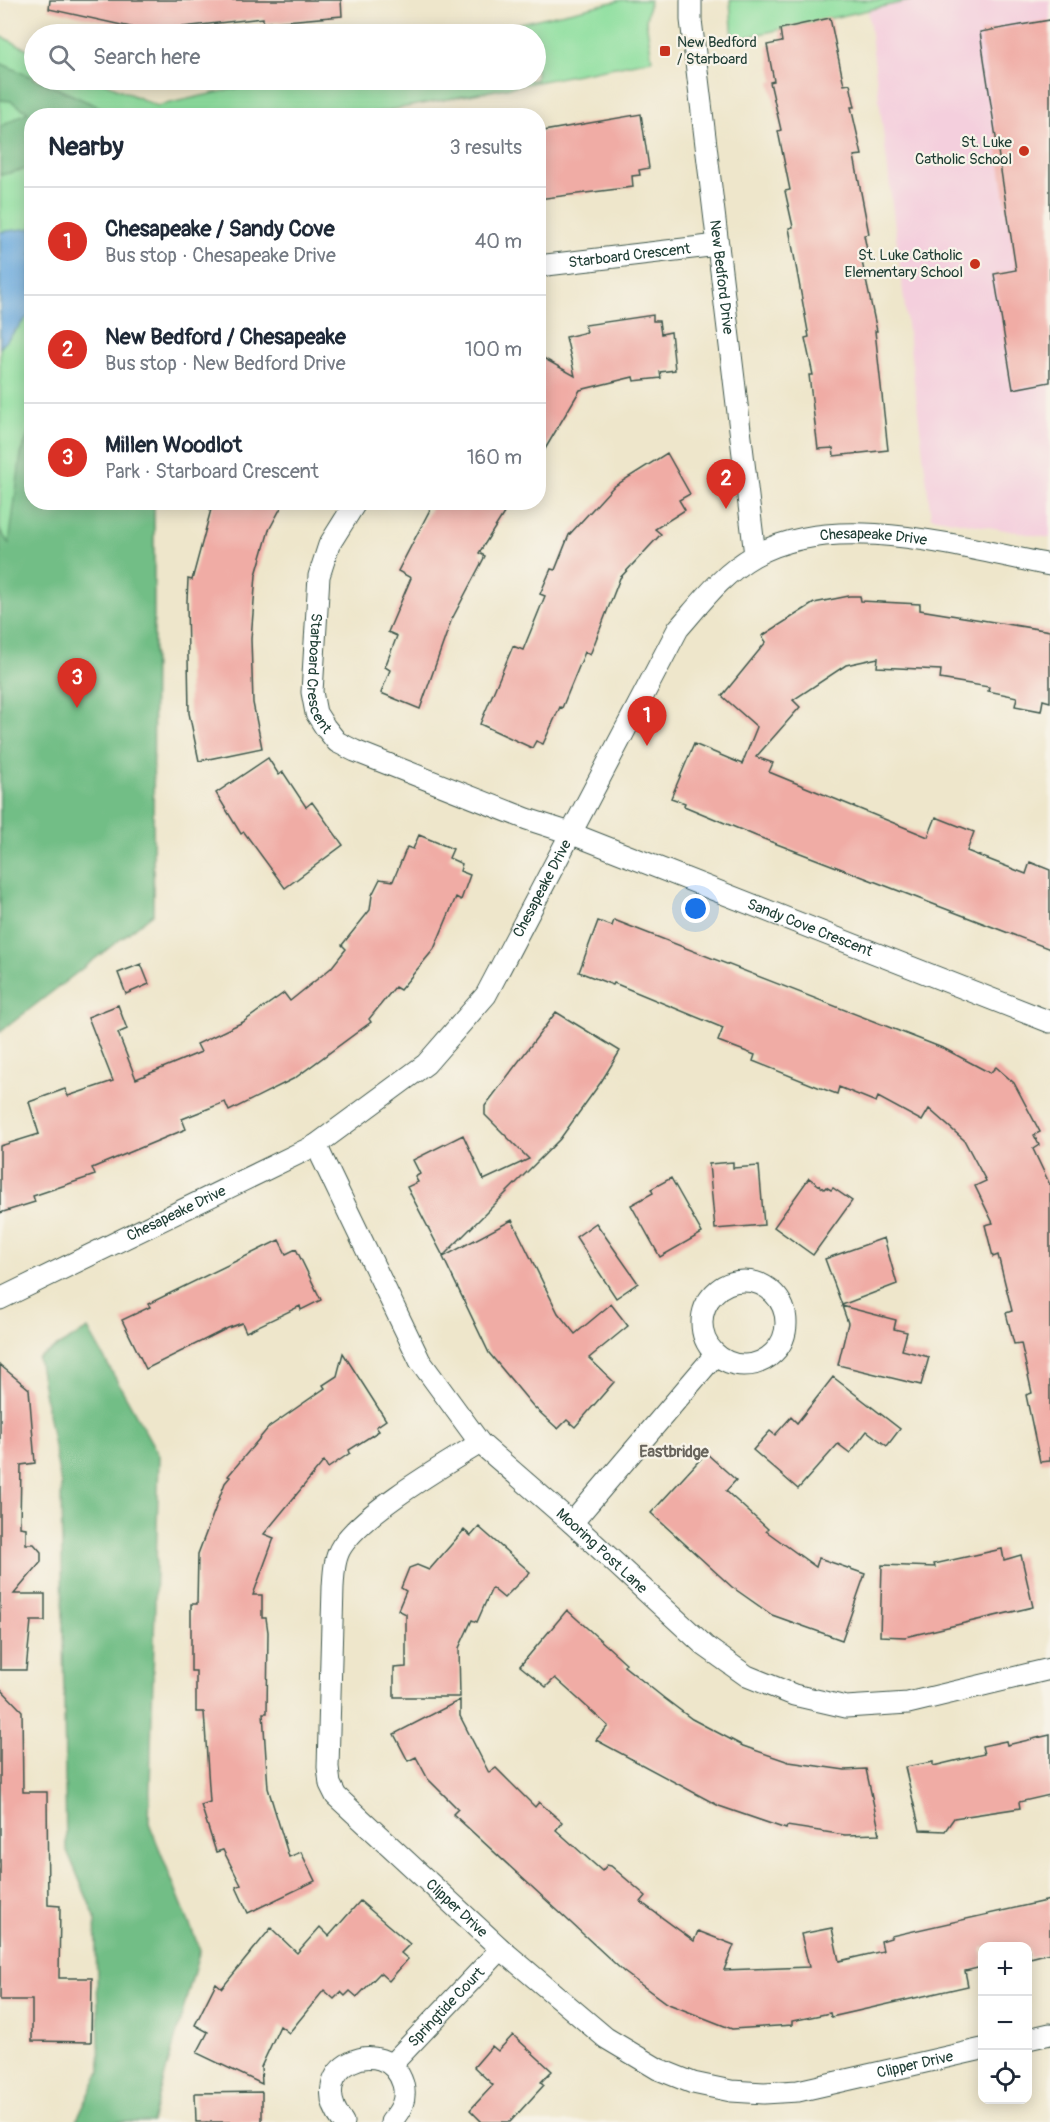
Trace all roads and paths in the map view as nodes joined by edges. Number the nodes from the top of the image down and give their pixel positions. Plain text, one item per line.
1 (691, 0) edge
2 (718, 245) junction
3 (546, 265) edge
4 (351, 510) edge
5 (756, 555) junction
6 (1050, 565) edge
7 (570, 833) junction
8 (1050, 1023) edge
9 (316, 1145) junction
10 (0, 1299) edge
11 (715, 1354) junction
12 (480, 1443) junction
13 (572, 1523) junction
14 (1050, 1669) edge
15 (501, 1949) junction
16 (1050, 2034) edge
17 (1032, 2038) edge
18 (978, 2050) edge
19 (391, 2065) junction
20 (343, 2122) edge
21 (391, 2122) edge

1 - 2 street, New Bedford Drive
2 - 3 street, Starboard Crescent
2 - 5 street, New Bedford Drive
4 - 7 street, Starboard Crescent
5 - 6 street, Chesapeake Drive
5 - 7 street, Chesapeake Drive
7 - 8 street, Sandy Cove Crescent
7 - 9 street, Chesapeake Drive
9 - 10 street, Chesapeake Drive
9 - 12 street, Mooring Post Lane
11 - 11 street
11 - 13 street
12 - 13 street, Mooring Post Lane
12 - 15 street, Clipper Drive
13 - 14 street, Mooring Post Lane
15 - 18 street, Clipper Drive
15 - 19 street, Springtide Court
16 - 17 street
19 - 20 street
19 - 21 street

